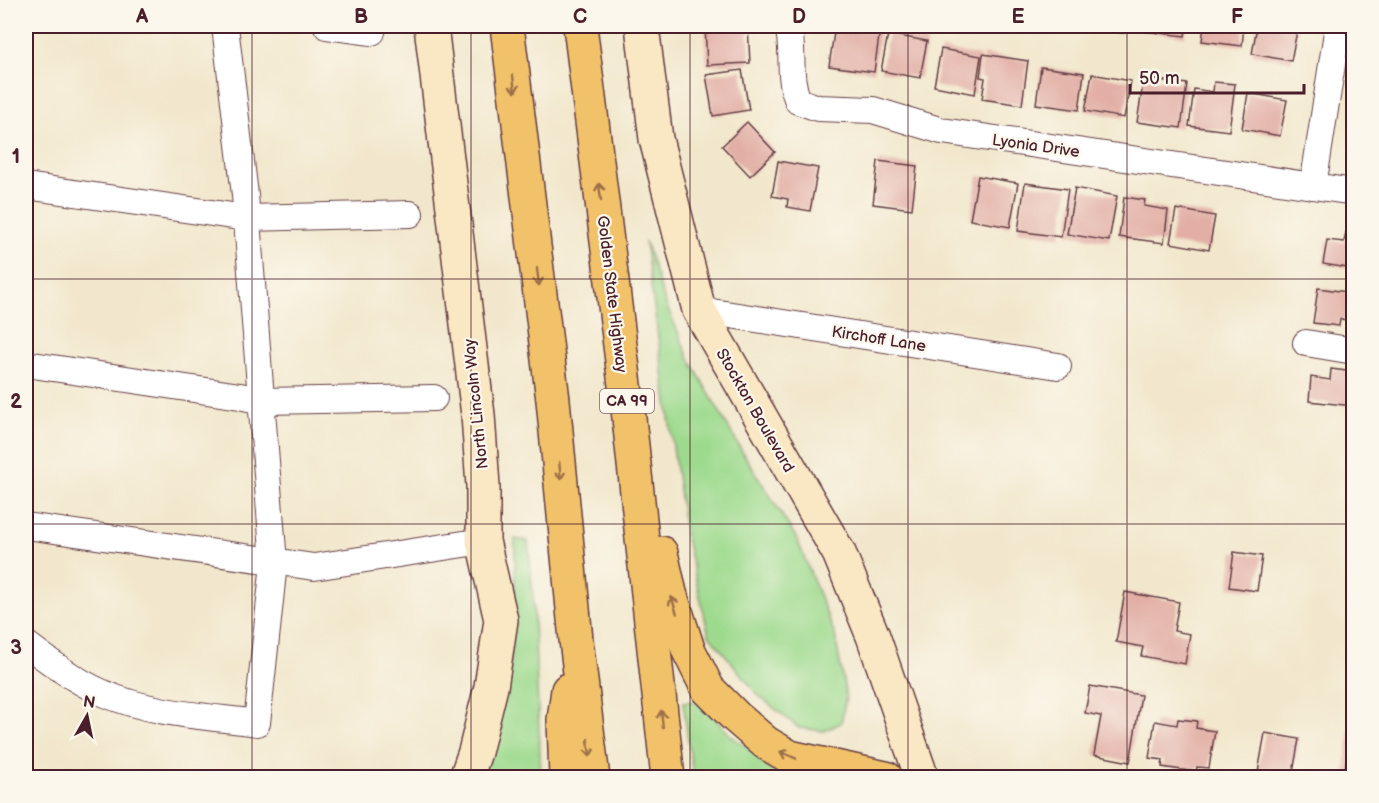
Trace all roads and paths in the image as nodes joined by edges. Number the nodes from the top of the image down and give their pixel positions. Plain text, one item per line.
1 (225, 26) edge
2 (327, 26) edge
3 (431, 26) edge
4 (507, 26) edge
5 (579, 26) edge
6 (642, 26) edge
7 (788, 26) edge
8 (1338, 26) edge
9 (372, 32) dead end
10 (26, 186) edge
11 (1313, 186) junction
12 (1353, 192) edge
13 (410, 214) dead end
14 (246, 218) junction
15 (699, 310) junction
16 (1306, 343) dead end
17 (1353, 351) edge
18 (26, 364) edge
19 (1058, 366) dead end
20 (434, 398) dead end
21 (262, 400) junction
22 (628, 409) junction
23 (26, 526) edge
24 (483, 541) junction
25 (274, 563) junction
26 (576, 640) junction
27 (26, 644) edge
28 (466, 777) edge
29 (566, 777) edge
30 (593, 777) edge
31 (668, 777) edge
32 (886, 777) edge
33 (922, 777) edge

1 - 14 street
2 - 9 street
3 - 24 street, North Lincoln Way
4 -> 26 highway
22 -> 5 highway, Golden State Highway / CA 99
6 - 15 street, Stockton Boulevard
7 - 11 street, Lyonia Drive
8 - 11 street
10 - 14 street
11 - 12 street, Lyonia Drive
13 - 14 street
14 - 21 street
15 - 19 street, Kirchoff Lane
15 - 33 street, Stockton Boulevard
16 - 17 street
18 - 21 street
20 - 21 street
21 - 25 street
31 -> 22 highway, Golden State Highway / CA 99
32 -> 22 highway
23 - 25 street
24 - 25 street
24 - 28 street, North Lincoln Way
25 - 27 street
26 - 29 highway
26 -> 30 highway

